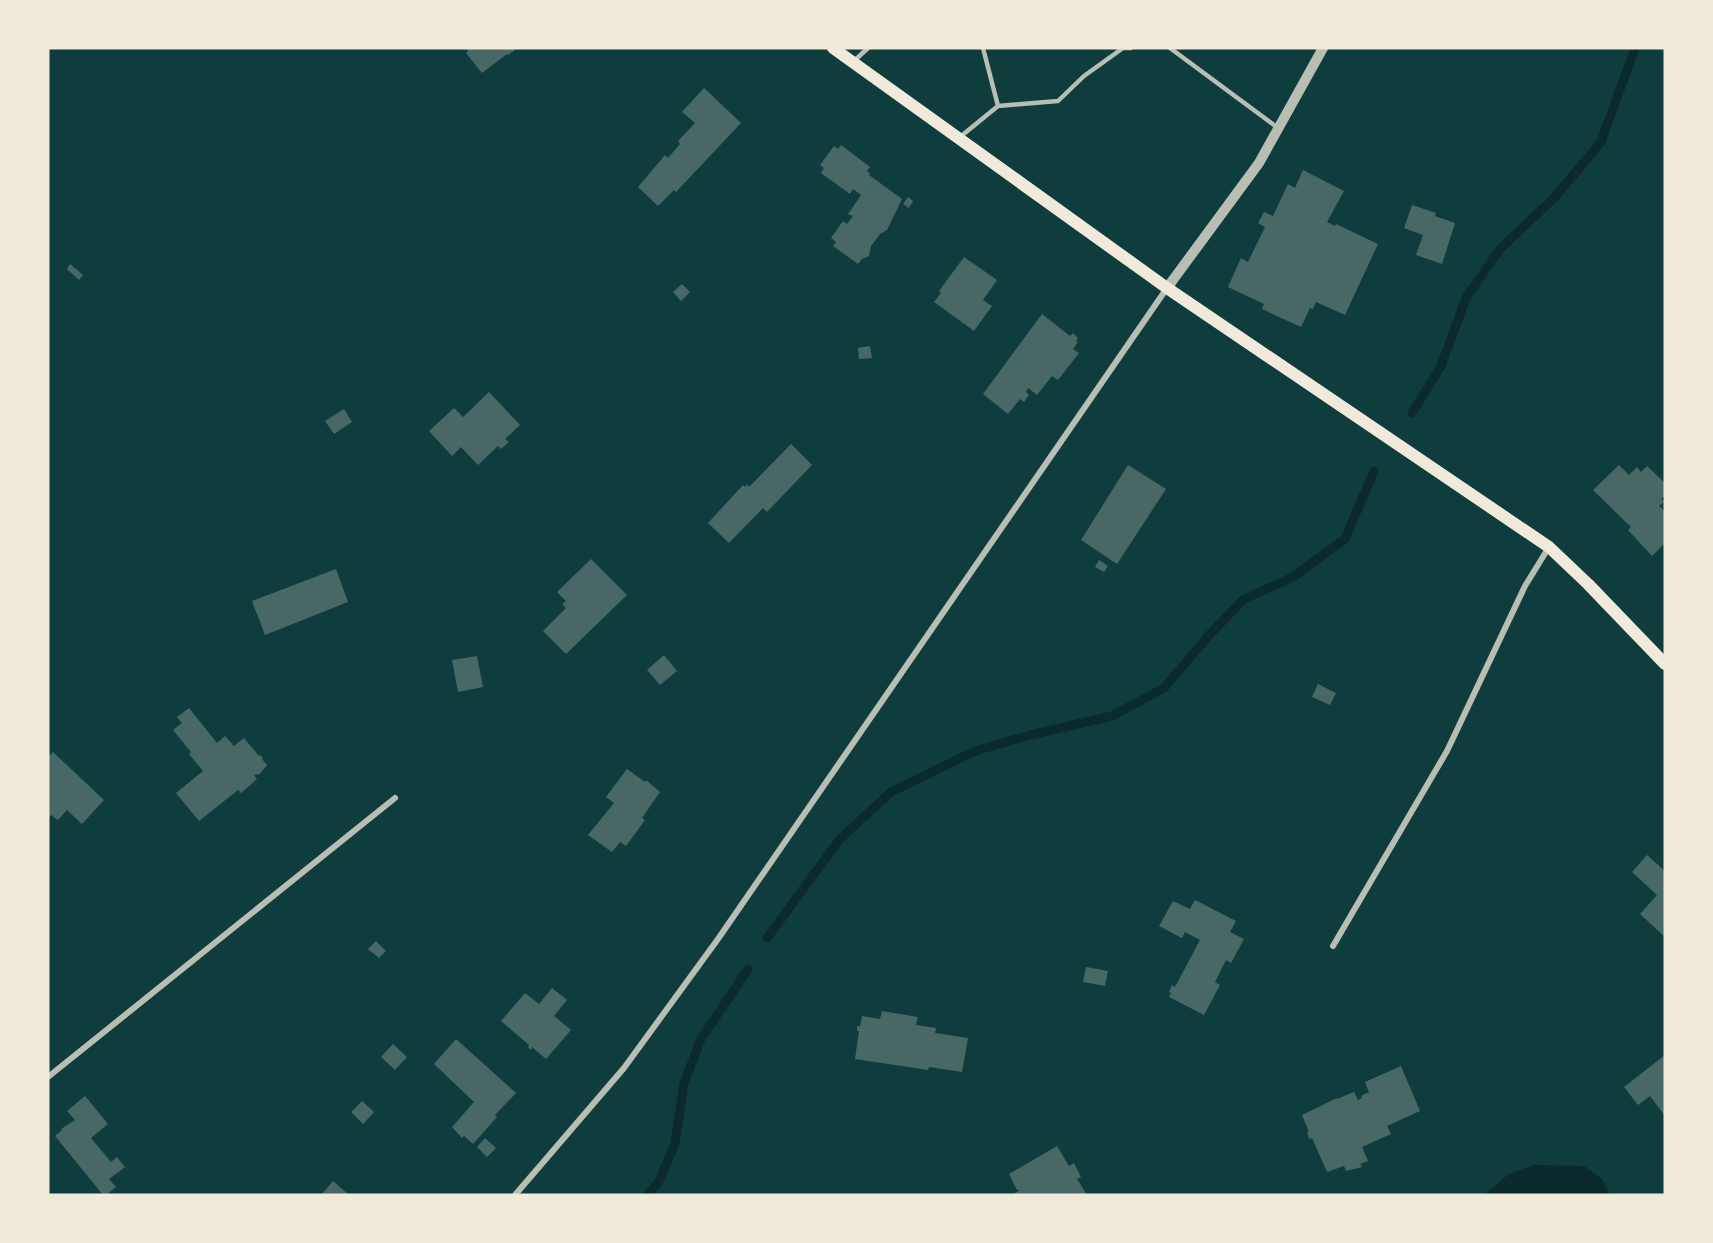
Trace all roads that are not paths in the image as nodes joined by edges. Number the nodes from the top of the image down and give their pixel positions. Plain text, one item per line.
1 (833, 48) edge
2 (868, 48) edge
3 (982, 48) edge
4 (1131, 48) edge
5 (1170, 48) edge
6 (1323, 48) edge
7 (852, 62) junction
8 (998, 106) junction
9 (1278, 128) junction
10 (957, 139) junction
11 (1167, 288) junction
12 (1549, 547) junction
13 (1665, 664) edge
14 (395, 798) dead end
15 (1333, 946) dead end
16 (48, 1077) edge
17 (515, 1195) edge

1 - 7 main road
2 - 7 lane
3 - 8 lane
4 - 8 lane
5 - 9 lane
6 - 9 street
7 - 10 main road
8 - 10 lane
9 - 11 street
10 - 11 main road
11 - 12 main road
11 - 17 street
12 - 13 main road
12 - 15 street
14 - 16 street

